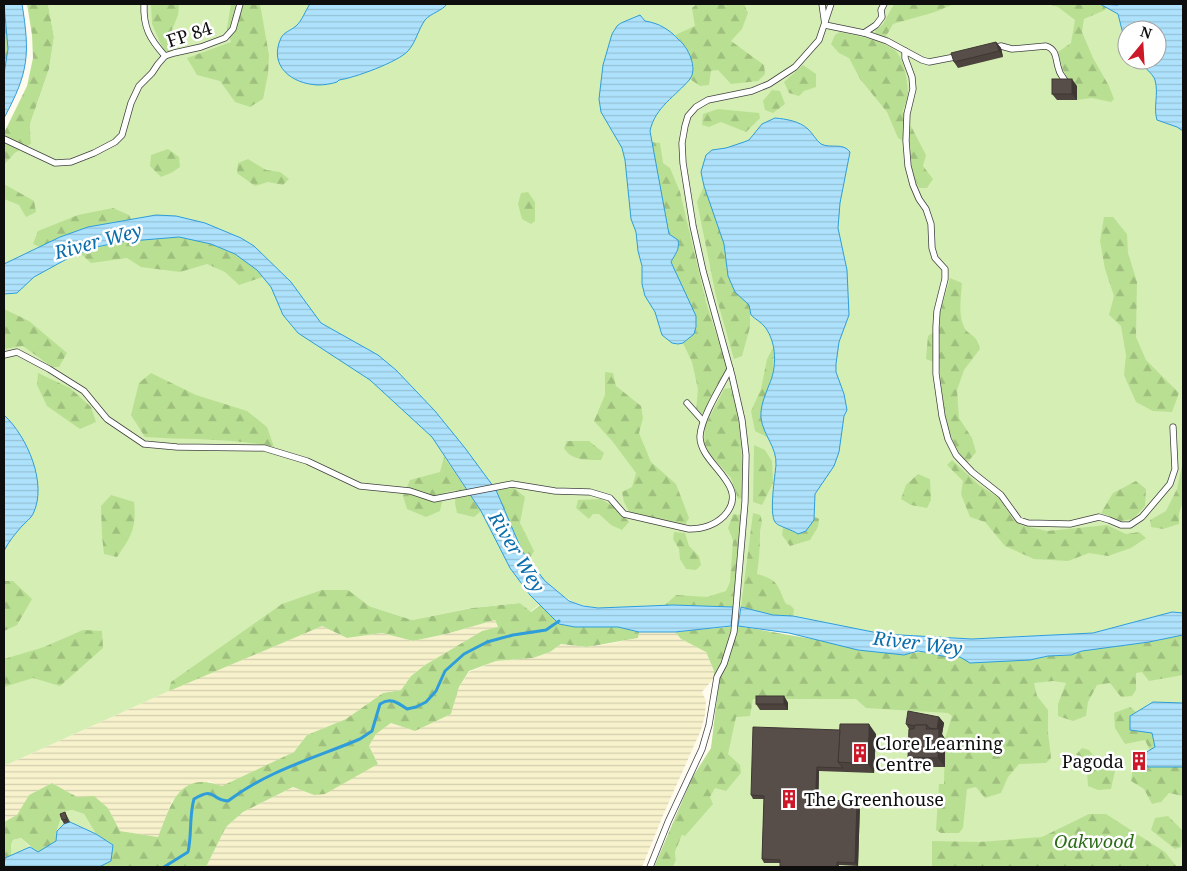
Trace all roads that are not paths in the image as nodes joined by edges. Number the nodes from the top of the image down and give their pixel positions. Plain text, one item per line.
1 (144, 4) edge
2 (240, 4) edge
3 (822, 4) edge
4 (831, 4) edge
5 (884, 4) edge
6 (825, 25) junction
7 (864, 34) junction
8 (983, 50) edge
9 (905, 52) junction
10 (964, 55) edge
11 (165, 56) junction
12 (1068, 84) edge
13 (4, 139) edge
14 (4, 355) edge
15 (730, 369) junction
16 (687, 403) dead end
17 (703, 421) junction
18 (1173, 427) dead end
19 (650, 867) edge

1 - 11 lane
2 - 11 lane, FP 84
3 - 6 lane
4 - 6 lane
5 - 7 lane
6 - 7 lane
6 - 15 lane
7 - 9 lane
8 - 12 lane
9 - 10 lane
9 - 18 lane
11 - 13 lane, FP 84
14 - 17 lane
15 - 17 lane
15 - 19 lane
16 - 17 lane

